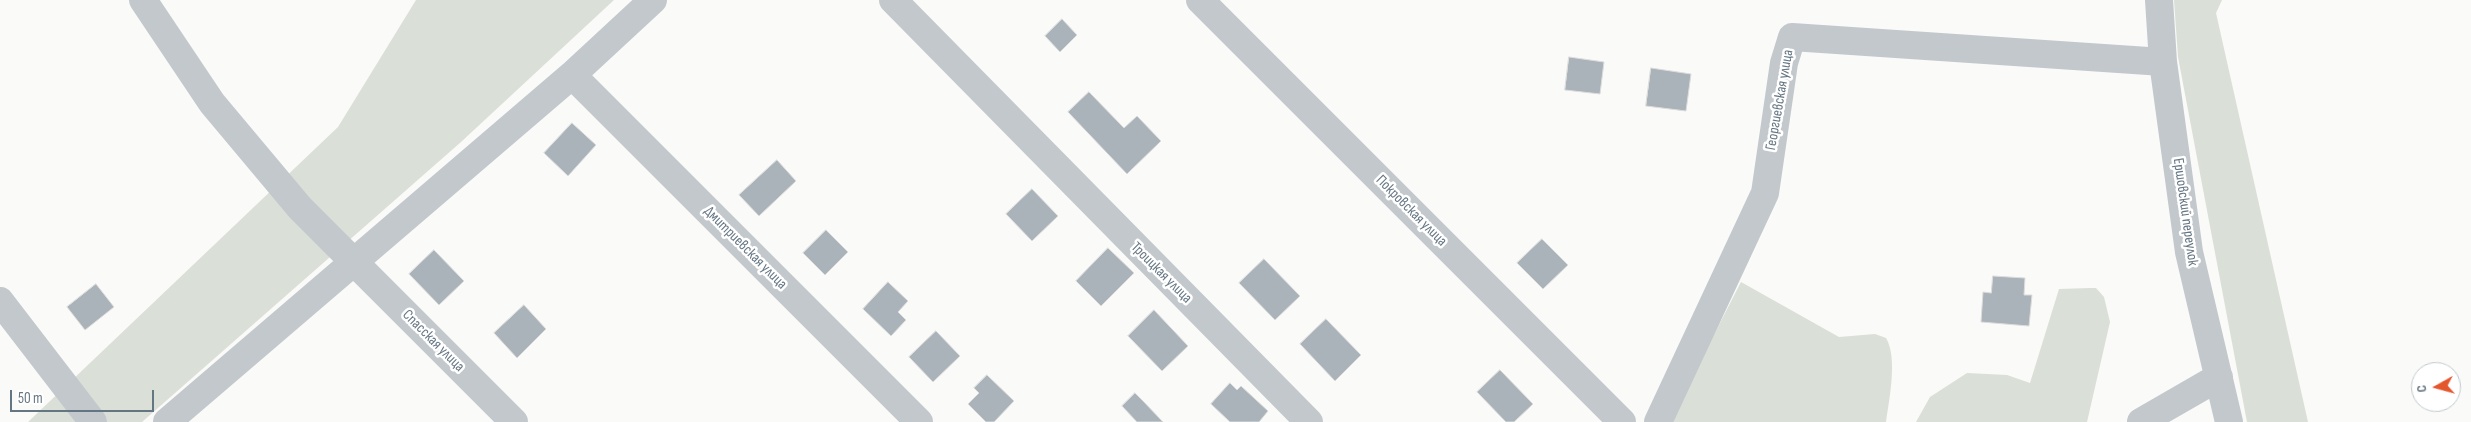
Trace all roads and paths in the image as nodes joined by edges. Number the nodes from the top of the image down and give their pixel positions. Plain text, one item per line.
1 (143, 0) edge
2 (653, 0) edge
3 (893, 0) edge
4 (1200, 0) edge
5 (2159, 0) edge
6 (2163, 62) junction
7 (572, 75) junction
8 (353, 261) junction
9 (0, 301) edge
10 (2218, 377) junction
11 (93, 422) edge
12 (167, 422) edge
13 (514, 422) edge
14 (919, 422) edge
15 (1309, 422) edge
16 (1622, 422) edge
17 (1658, 422) edge
18 (2141, 422) edge
19 (2229, 422) edge

1 - 8 street, Спасская улица
2 - 7 street
3 - 15 street, Троицкая улица
4 - 16 street, Покровская улица
5 - 6 street, Ершовский переулок
6 - 10 street, Ершовский переулок
6 - 17 street, Георгиевская улица
7 - 8 street
7 - 14 street, Дмитриевская улица
8 - 12 street
8 - 13 street, Спасская улица
9 - 11 street
10 - 18 street
10 - 19 street, Ершовский переулок

